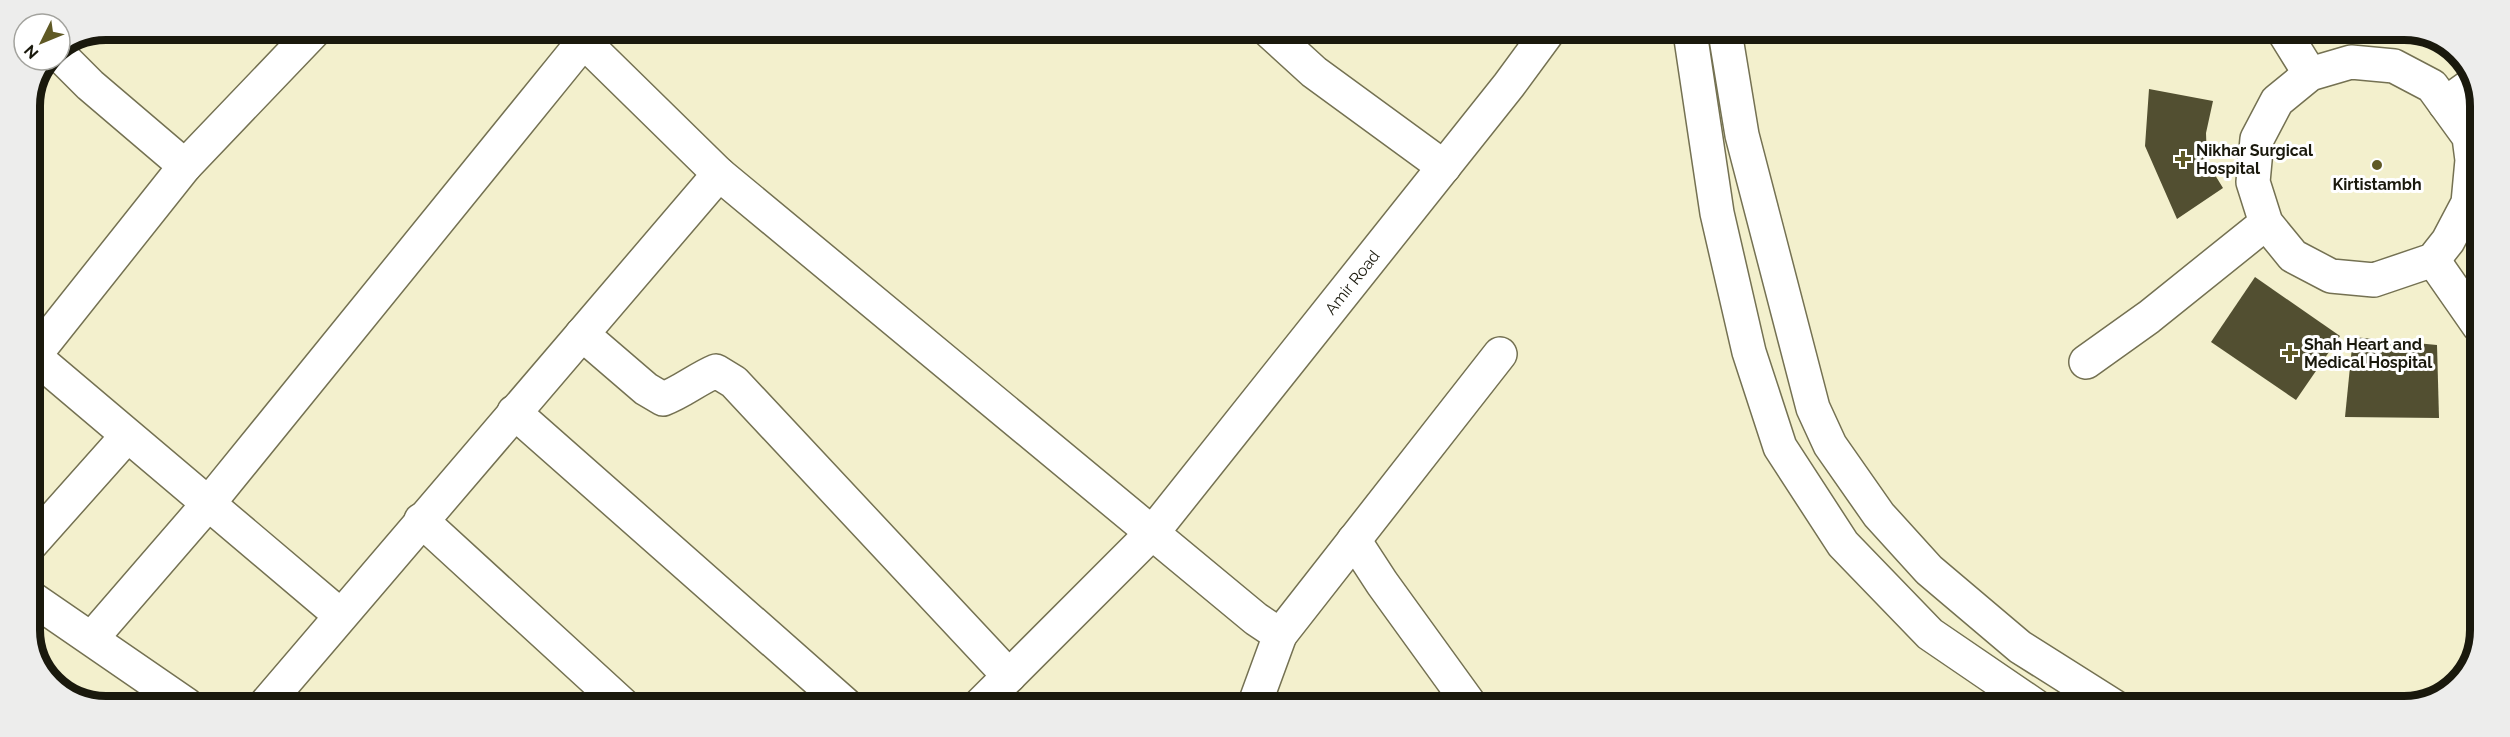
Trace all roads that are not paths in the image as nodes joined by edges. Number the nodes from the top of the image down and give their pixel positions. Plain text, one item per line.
1 (305, 40) edge
2 (575, 40) edge
3 (582, 40) edge
4 (1279, 40) edge
5 (1542, 40) edge
6 (1691, 40) edge
7 (1726, 40) edge
8 (2289, 40) edge
9 (72, 67) edge
10 (2310, 74) junction
11 (2467, 88) edge
12 (2445, 104) junction
13 (2469, 129) edge
14 (185, 166) junction
15 (1444, 167) junction
16 (719, 174) junction
17 (2469, 190) edge
18 (2266, 223) junction
19 (2433, 260) junction
20 (2469, 312) edge
21 (582, 334) junction
22 (40, 347) edge
23 (1500, 354) dead end
24 (2086, 362) dead end
25 (40, 365) edge
26 (514, 412) junction
27 (127, 436) junction
28 (208, 504) junction
29 (421, 520) junction
30 (1153, 532) junction
31 (41, 533) edge
32 (1354, 540) junction
33 (41, 604) edge
34 (340, 615) junction
35 (1280, 635) junction
36 (92, 638) junction
37 (1009, 676) junction
38 (174, 696) edge
39 (272, 696) edge
40 (613, 696) edge
41 (836, 696) edge
42 (989, 696) edge
43 (1258, 696) edge
44 (1464, 696) edge
45 (2021, 696) edge
46 (2098, 696) edge

1 - 14 street
2 - 28 street
3 - 16 street
4 - 15 street
5 - 15 street, Amir Road
6 - 45 street
7 - 46 street
8 - 10 street
9 - 14 street
10 - 12 street
10 - 18 street
11 - 12 street
12 - 13 street
14 - 22 street
15 - 30 street, Amir Road
16 - 21 street
16 - 30 street
17 - 19 street
18 - 19 street
18 - 24 street
19 - 20 street
21 - 26 street
21 - 37 street
23 - 32 street
25 - 27 street
26 - 29 street
26 - 41 street
27 - 28 street
27 - 31 street
28 - 34 street
28 - 36 street
29 - 34 street
29 - 40 street
30 - 35 street
30 - 37 street, Amir Road
32 - 35 street
32 - 44 street
33 - 36 street
34 - 39 street
35 - 43 street
36 - 38 street
37 - 42 street, Amir Road

